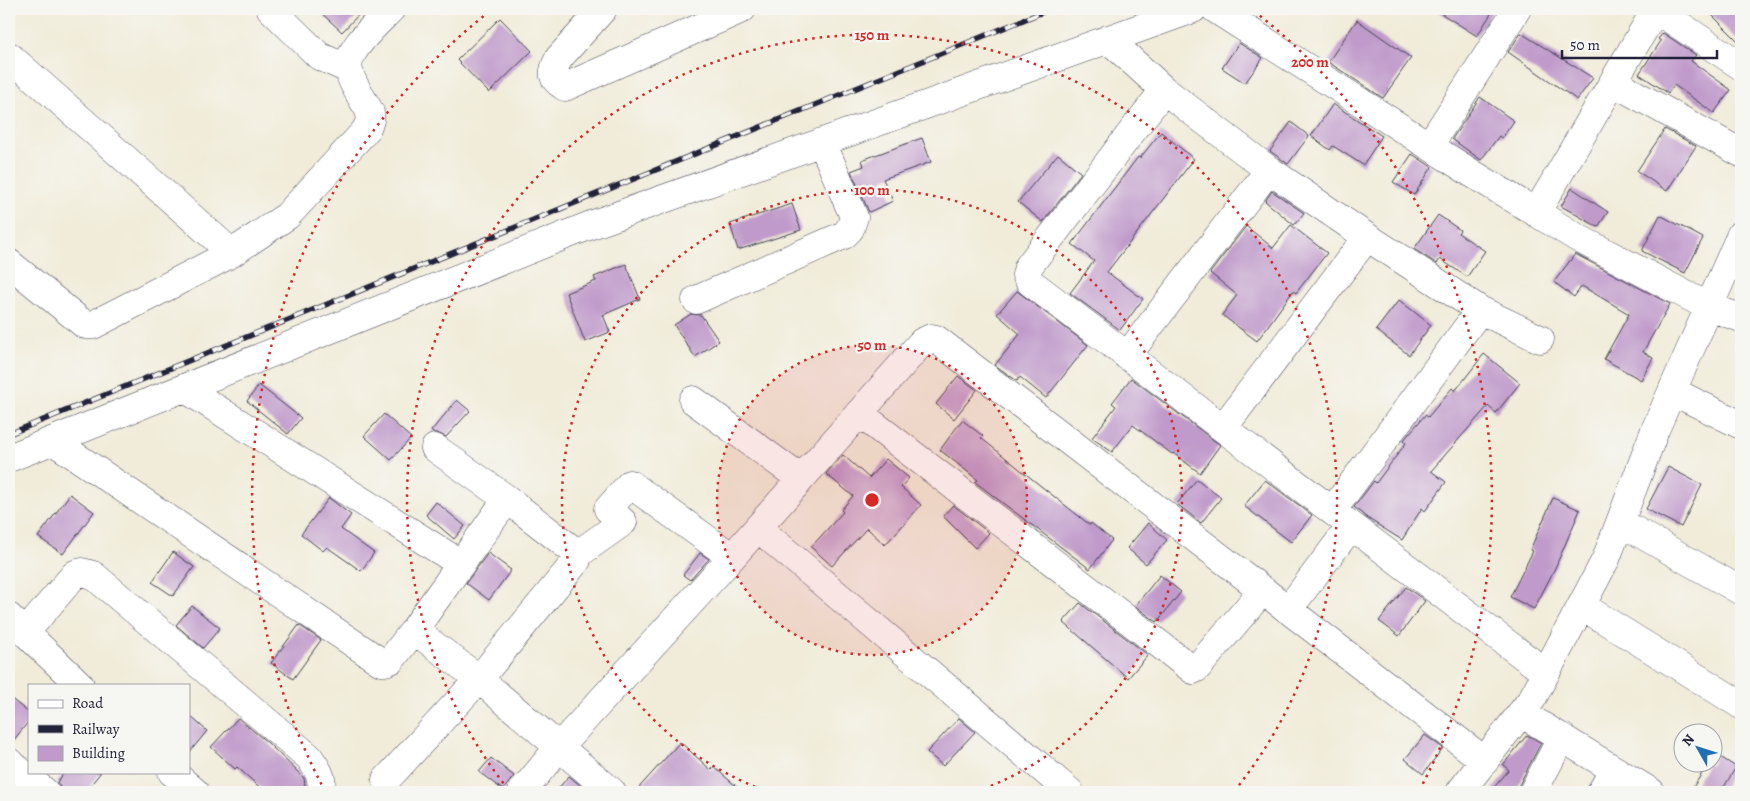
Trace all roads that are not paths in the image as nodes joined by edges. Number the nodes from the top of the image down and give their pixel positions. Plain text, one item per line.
1 (271, 9) edge
2 (392, 9) edge
3 (604, 9) edge
4 (742, 9) edge
5 (1193, 9) edge
6 (1215, 9) edge
7 (1517, 9) edge
8 (1667, 12) edge
9 (1108, 39) junction
10 (9, 56) edge
11 (1741, 66) edge
12 (348, 69) junction
13 (1613, 82) junction
14 (1164, 90) junction
15 (822, 142) junction
16 (1429, 146) junction
17 (1741, 153) edge
18 (1269, 170) junction
19 (1536, 213) junction
20 (1741, 234) edge
21 (1367, 238) junction
22 (232, 253) junction
23 (9, 263) edge
24 (696, 300) dead end
25 (1709, 307) junction
26 (1480, 310) junction
27 (1741, 318) edge
28 (1540, 339) dead end
29 (1127, 356) junction
30 (184, 388) junction
31 (1672, 391) junction
32 (692, 400) dead end
33 (859, 413) junction
34 (1741, 425) edge
35 (1223, 428) junction
36 (53, 440) junction
37 (435, 448) dead end
38 (9, 458) edge
39 (801, 480) junction
40 (507, 499) junction
41 (1341, 518) junction
42 (1620, 522) junction
43 (758, 528) junction
44 (578, 554) junction
45 (732, 557) junction
46 (461, 564) junction
47 (1263, 590) junction
48 (1741, 591) edge
49 (1582, 606) junction
50 (1288, 610) junction
51 (17, 625) edge
52 (414, 630) junction
53 (1546, 673) junction
54 (479, 679) junction
55 (79, 684) edge
56 (1741, 705) edge
57 (1522, 713) junction
58 (1562, 737) junction
59 (559, 747) junction
60 (1485, 761) junction
61 (9, 762) edge
62 (174, 774) edge
63 (386, 780) dead end
64 (1608, 781) edge
65 (45, 792) edge
66 (195, 792) edge
67 (321, 792) edge
68 (522, 792) edge
69 (612, 792) edge
70 (1070, 792) edge
71 (1460, 792) edge
72 (1533, 792) edge
73 (1651, 792) edge

1 - 12 street
2 - 12 street
3 - 4 street
5 - 9 street
6 - 16 street
7 - 16 street
8 - 11 street
8 - 13 street
9 - 14 street
9 - 15 street
10 - 22 street
12 - 22 street
13 - 17 street
13 - 19 street
14 - 18 street
14 - 29 street
15 - 24 street
15 - 30 street
16 - 19 street
18 - 21 street
18 - 29 street
19 - 25 street
20 - 25 street
21 - 26 street
21 - 35 street
22 - 23 street
25 - 27 street
25 - 31 street
26 - 28 street
26 - 41 street
29 - 35 street
30 - 36 street
30 - 46 street
31 - 34 street
31 - 42 street
32 - 39 street
33 - 39 street
33 - 47 street
33 - 47 street
35 - 41 street
36 - 38 street
36 - 52 street
37 - 40 street
39 - 43 street
40 - 44 street
40 - 46 street
41 - 50 street
41 - 53 street
42 - 48 street
42 - 49 street
43 - 45 street
43 - 70 street
44 - 45 street
44 - 54 street
45 - 59 street
46 - 52 street
47 - 50 street
49 - 53 street
49 - 56 street
50 - 60 street
51 - 55 street
51 - 67 street
52 - 54 street
53 - 57 street
54 - 59 street
54 - 63 street
57 - 58 street
57 - 60 street
58 - 64 street
58 - 72 street
59 - 68 street
59 - 69 street
60 - 71 street
61 - 65 street
62 - 66 street
64 - 73 street

